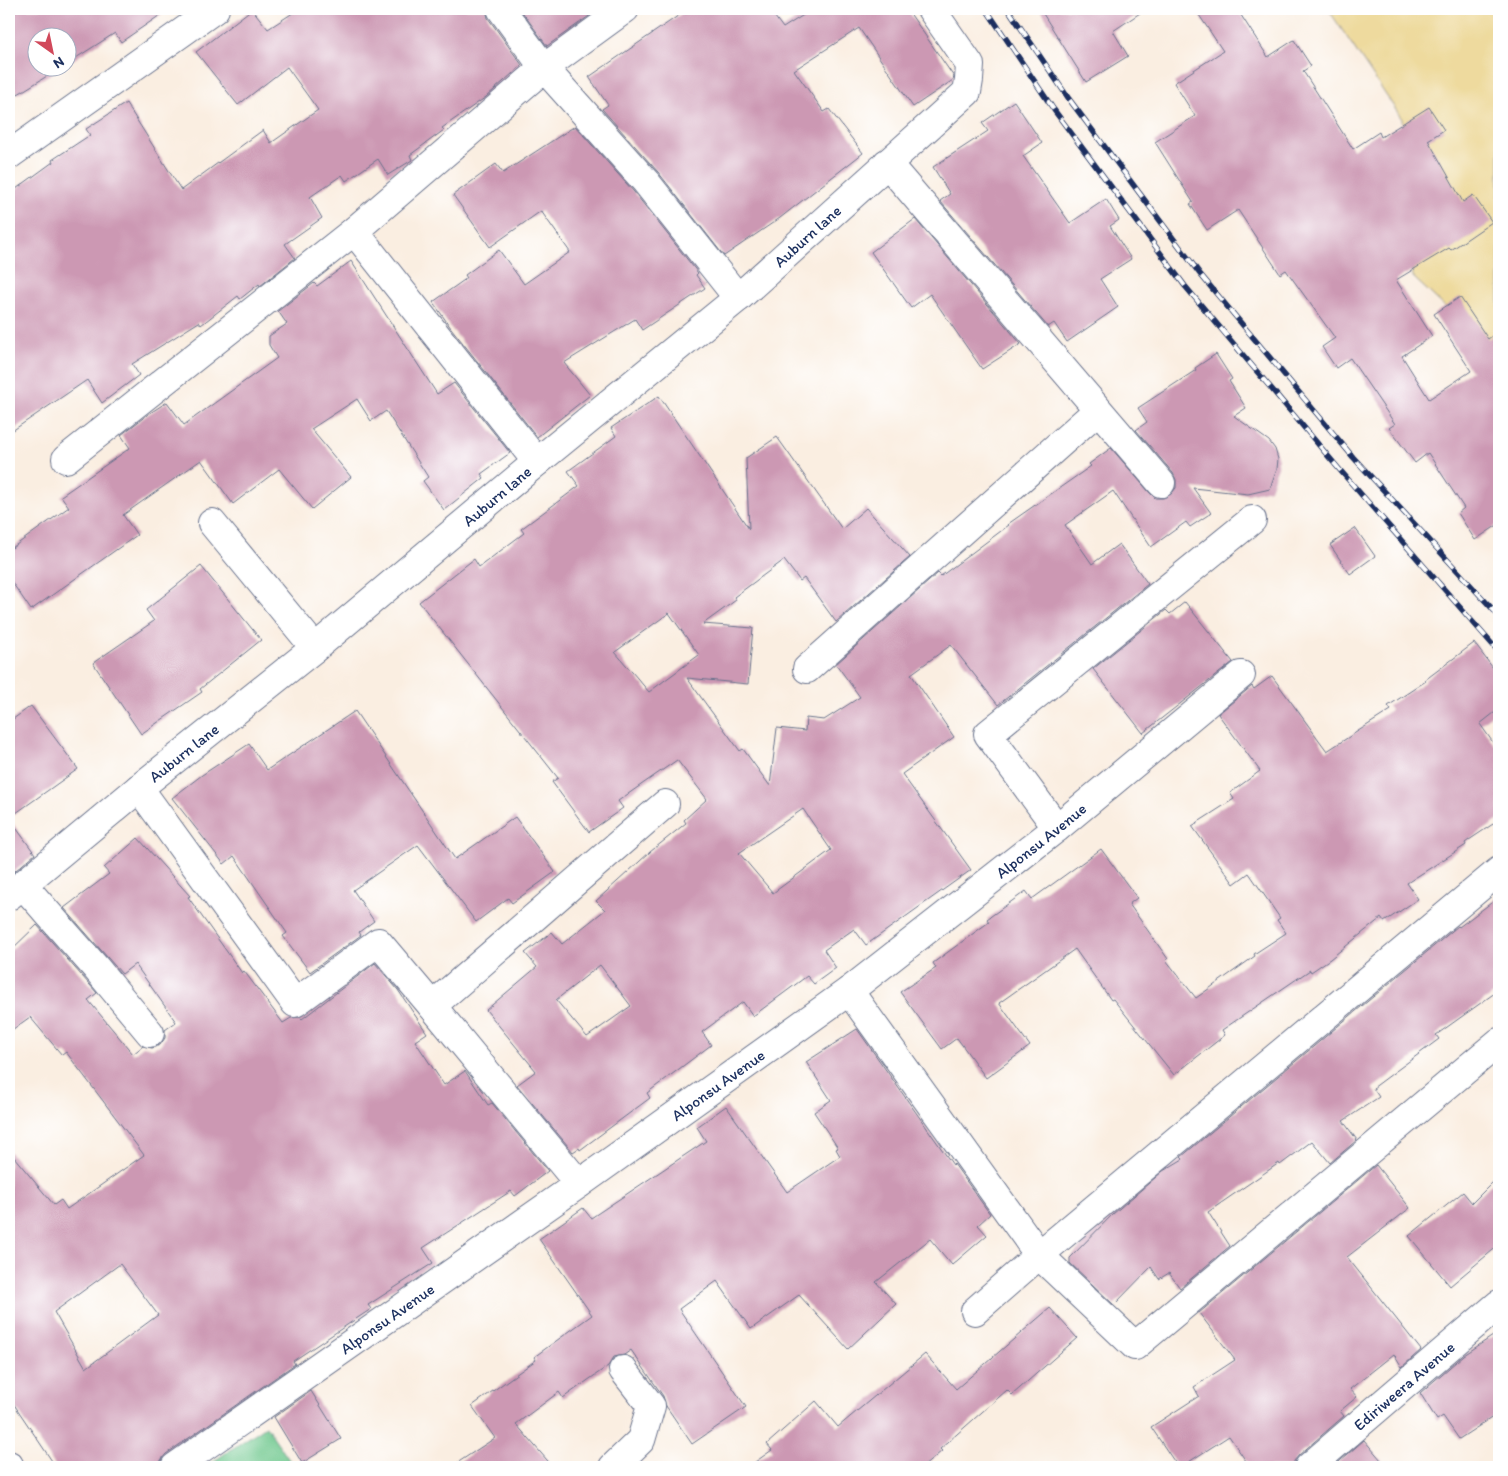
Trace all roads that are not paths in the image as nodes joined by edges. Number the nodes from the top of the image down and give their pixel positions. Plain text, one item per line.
1 (215, 9) edge
2 (500, 9) edge
3 (625, 9) edge
4 (931, 9) edge
5 (544, 68) junction
6 (9, 154) edge
7 (887, 163) junction
8 (354, 231) junction
9 (738, 298) junction
10 (1098, 410) junction
11 (66, 459) dead end
12 (537, 462) junction
13 (1161, 482) dead end
14 (1252, 520) dead end
15 (212, 523) dead end
16 (314, 648) junction
17 (807, 669) dead end
18 (1241, 676) dead end
19 (139, 788) junction
20 (665, 804) dead end
21 (1057, 828) junction
22 (1499, 871) edge
23 (16, 891) edge
24 (849, 991) junction
25 (432, 1006) junction
26 (150, 1033) dead end
27 (1499, 1042) edge
28 (579, 1184) junction
29 (1039, 1255) junction
30 (1499, 1304) edge
31 (975, 1311) dead end
32 (623, 1370) dead end
33 (175, 1467) edge
34 (613, 1467) edge
35 (1309, 1467) edge

1 - 6 street
2 - 5 street
3 - 5 street
4 - 7 street, Auburn lane
5 - 8 street
5 - 9 street
7 - 9 street, Auburn lane
7 - 10 street
8 - 11 street
8 - 12 street
9 - 12 street, Auburn lane
10 - 13 street
10 - 17 street
12 - 16 street, Auburn lane
14 - 21 street
15 - 16 street
16 - 19 street, Auburn lane
18 - 21 street, Alponsu Avenue
19 - 23 street, Auburn lane
19 - 25 street
20 - 25 street
21 - 24 street, Alponsu Avenue
22 - 29 street
23 - 26 street
24 - 28 street, Alponsu Avenue
24 - 29 street
25 - 28 street
27 - 29 street
28 - 33 street, Alponsu Avenue
29 - 31 street
30 - 35 street, Ediriweera Avenue
32 - 34 street

